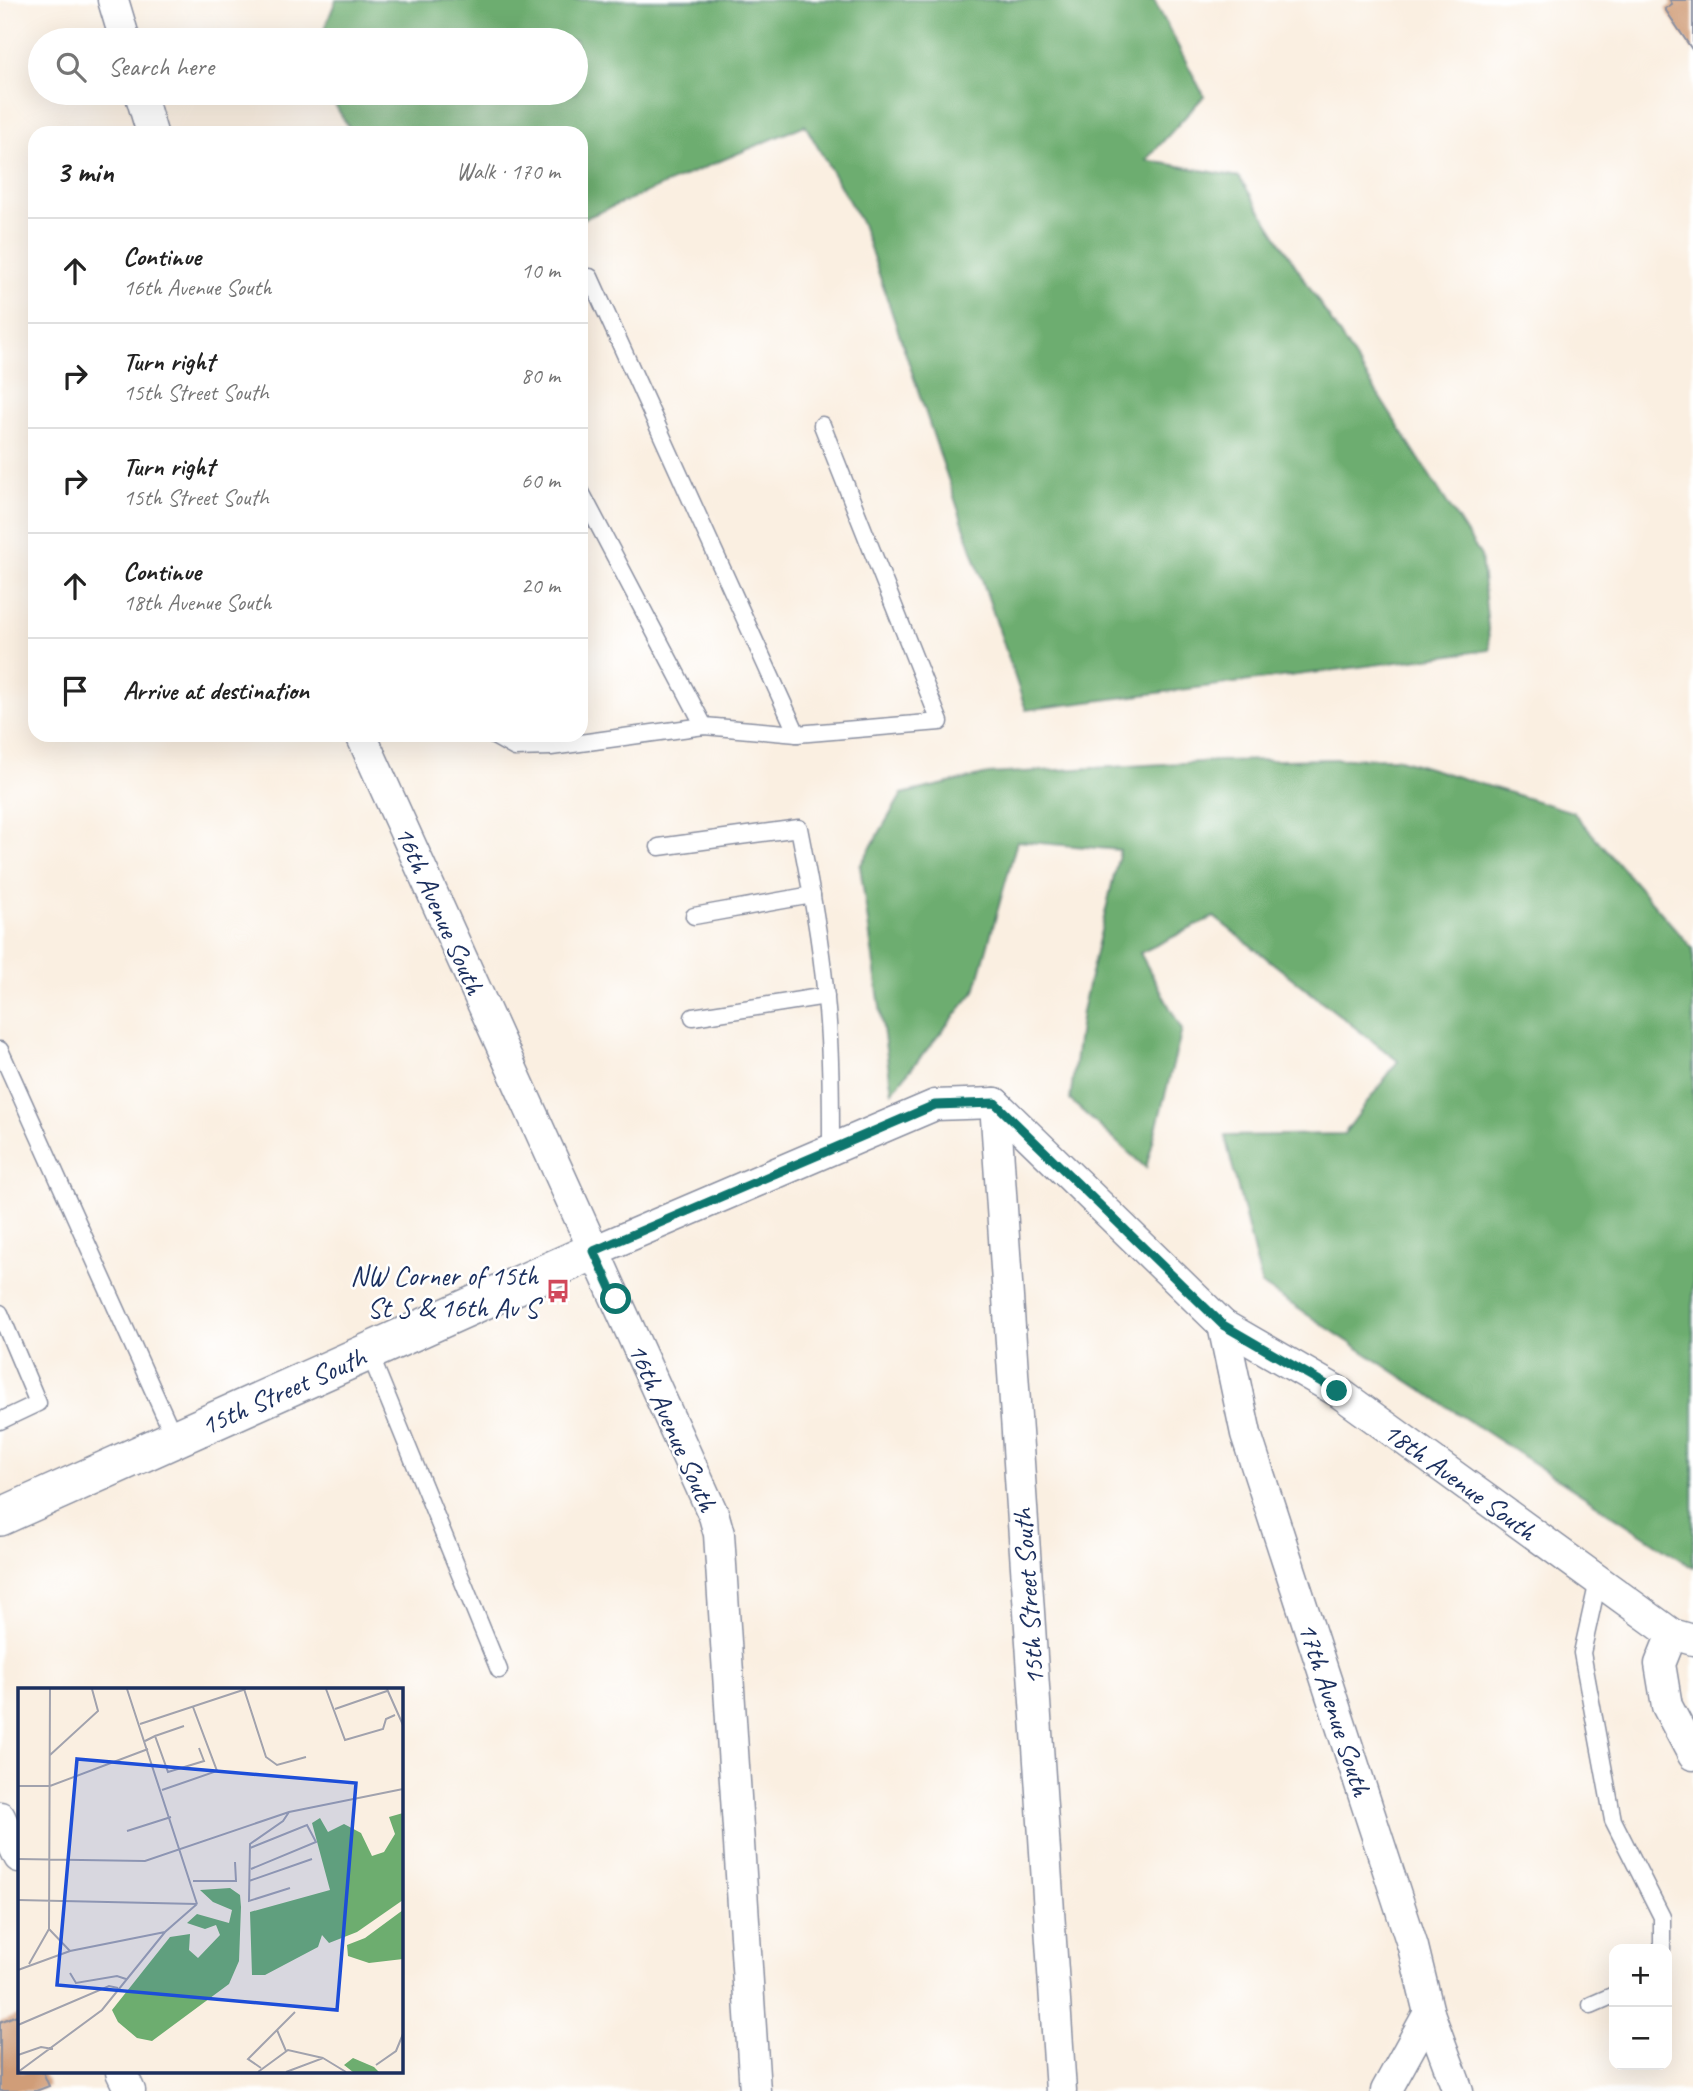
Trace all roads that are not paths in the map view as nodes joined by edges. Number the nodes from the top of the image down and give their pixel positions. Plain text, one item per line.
1 (113, 0) edge
2 (121, 28) edge
3 (144, 105) edge
4 (150, 126) edge
5 (590, 277) dead end
6 (822, 425) dead end
7 (588, 505) edge
8 (704, 726) junction
9 (797, 734) junction
10 (588, 737) edge
11 (364, 742) edge
12 (504, 742) edge
13 (543, 742) edge
14 (659, 847) dead end
15 (812, 895) junction
16 (694, 916) dead end
17 (826, 996) junction
18 (693, 1017) dead end
19 (0, 1050) edge
20 (995, 1103) junction
21 (831, 1150) junction
22 (594, 1251) junction
23 (0, 1313) edge
24 (1223, 1325) junction
25 (369, 1352) junction
26 (0, 1421) edge
27 (175, 1439) junction
28 (0, 1517) edge
29 (1598, 1581) junction
30 (1683, 1637) edge
31 (499, 1670) dead end
32 (1693, 1755) edge
33 (0, 1817) edge
34 (18, 1855) edge
35 (1662, 1944) edge
36 (1609, 1997) edge
37 (1591, 2005) dead end
38 (1429, 2013) junction
39 (122, 2074) edge
40 (130, 2091) edge
41 (755, 2091) edge
42 (1061, 2091) edge
43 (1386, 2091) edge
44 (1458, 2091) edge

1 - 2 street
3 - 4 street
5 - 9 lane
6 - 9 lane
7 - 8 lane
8 - 9 lane
8 - 10 lane
11 - 22 street, 16th Avenue South
12 - 13 lane
14 - 15 lane
15 - 16 lane
15 - 17 lane
17 - 18 lane
17 - 21 lane
19 - 27 lane
20 - 21 street, 15th Street South
20 - 24 street
20 - 42 street, 15th Street South
21 - 22 street, 15th Street South
22 - 25 street, 15th Street South
22 - 41 street, 16th Avenue South
23 - 26 lane
24 - 29 street, 18th Avenue South
24 - 38 street, 17th Avenue South
25 - 27 street, 15th Street South
25 - 31 lane
27 - 28 street, 15th Street South
29 - 30 street, 18th Avenue South
29 - 35 lane
30 - 32 street
33 - 34 street
36 - 37 lane
38 - 43 street
38 - 44 street, 17th Avenue South
39 - 40 street

